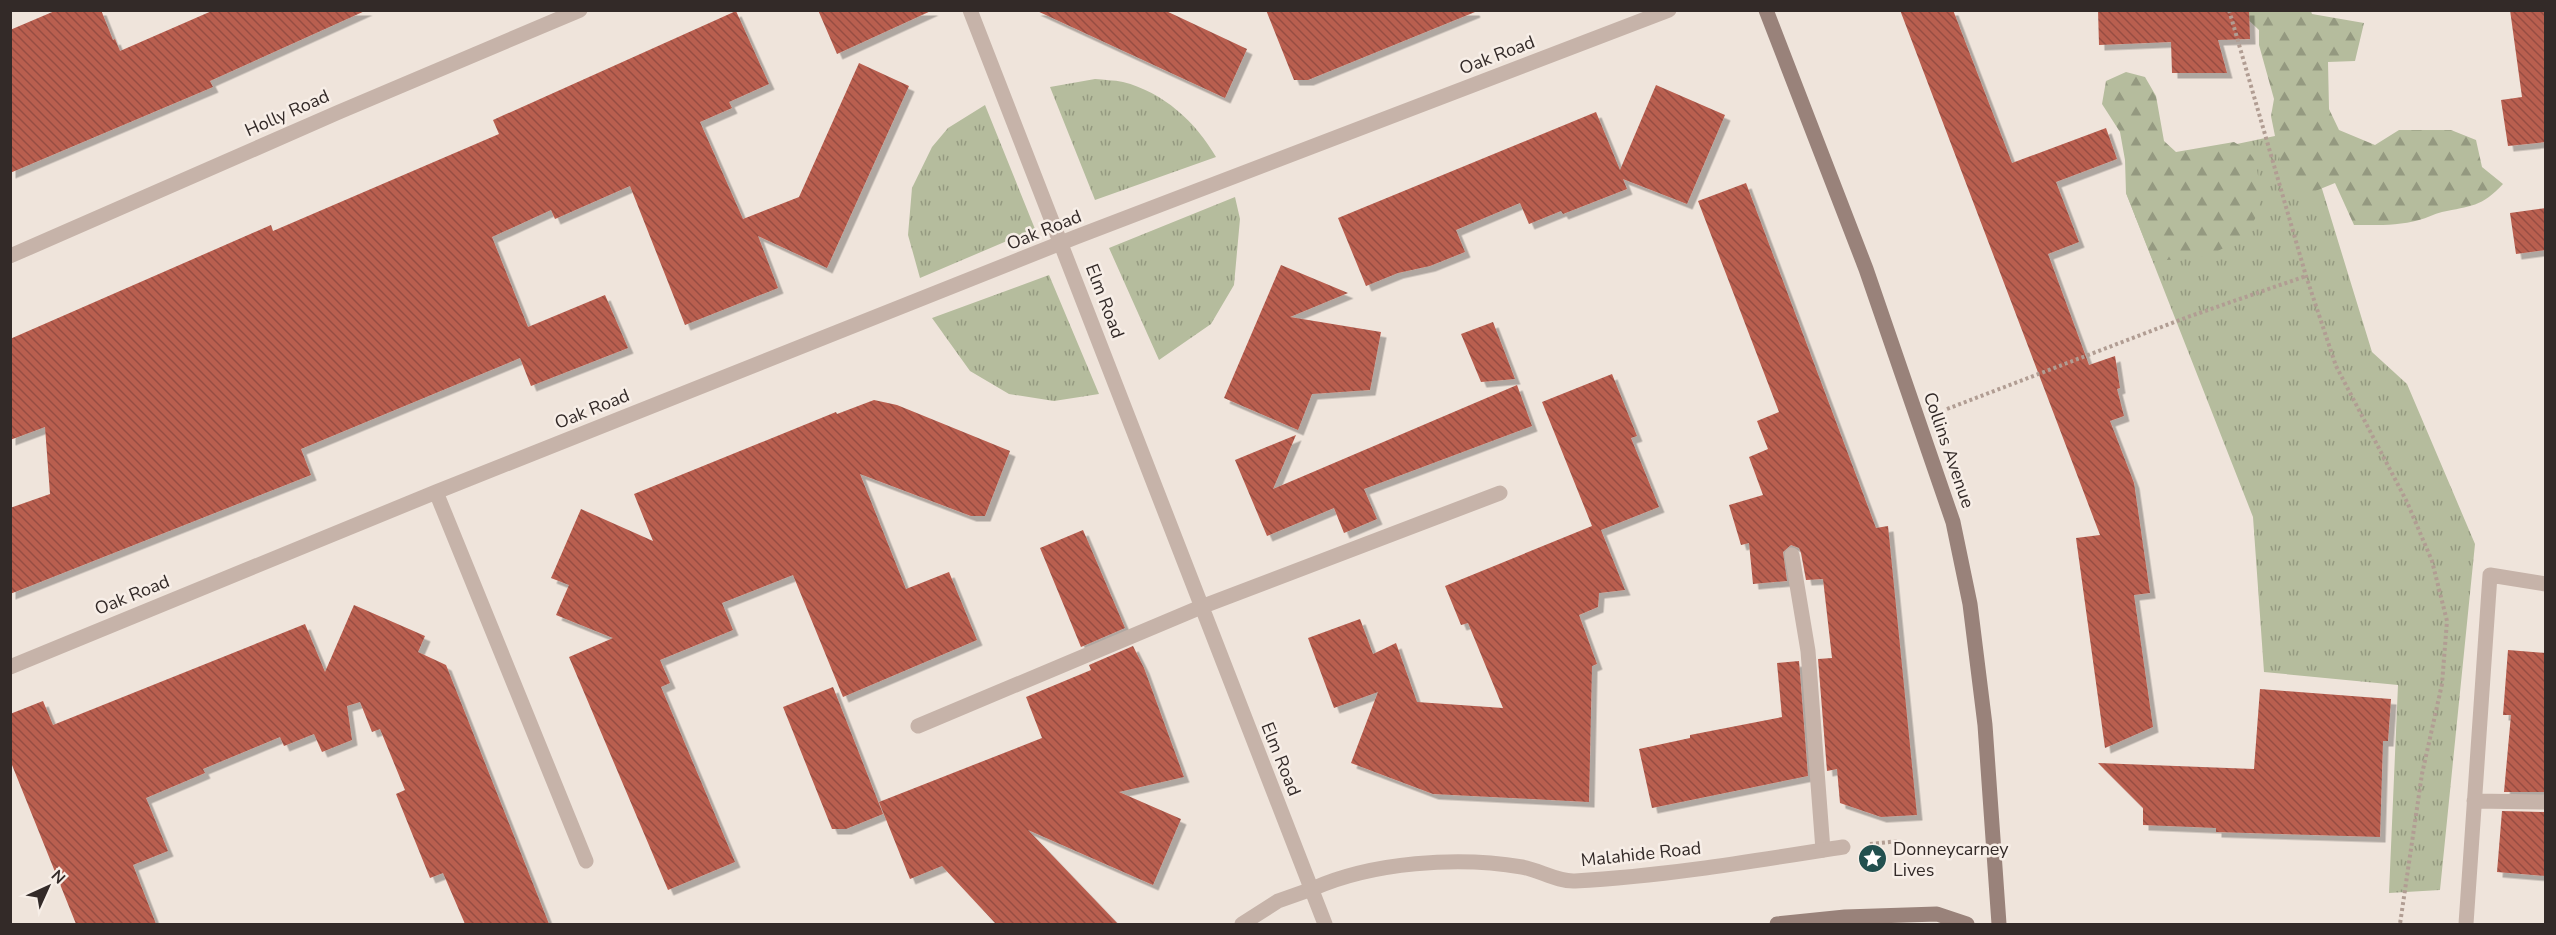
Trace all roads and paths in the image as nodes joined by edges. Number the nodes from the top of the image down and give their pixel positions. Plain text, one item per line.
1 (580, 10) edge
2 (970, 10) edge
3 (1669, 10) edge
4 (1766, 10) edge
5 (2229, 10) edge
6 (1062, 243) junction
7 (10, 256) edge
8 (2306, 276) junction
9 (1918, 420) junction
10 (435, 492) junction
11 (1500, 493) dead end
12 (1792, 555) dead end
13 (2546, 584) edge
14 (1201, 607) junction
15 (10, 666) edge
16 (918, 726) dead end
17 (2474, 801) junction
18 (2546, 802) edge
19 (1843, 847) dead end
20 (1823, 850) junction
21 (586, 861) dead end
22 (1312, 889) junction
23 (1242, 924) edge
24 (1325, 924) edge
25 (1777, 924) edge
26 (1966, 924) edge
27 (1999, 924) edge
28 (2400, 924) edge
29 (2466, 924) edge

1 - 7 street, Holly Road
2 - 6 street, Elm Road
3 - 6 street, Oak Road
4 - 9 main road, Collins Avenue
5 - 8 path
6 - 10 street, Oak Road
6 - 14 street, Elm Road
8 - 9 path
8 - 28 path
9 - 27 main road, Collins Avenue
10 - 15 street, Oak Road
10 - 21 street
11 - 14 street
12 - 20 street
13 - 17 street
14 - 16 street
14 - 22 street, Elm Road
17 - 18 street
17 - 29 street
19 - 20 street, Malahide Road
20 - 22 street, Malahide Road
22 - 23 street, Malahide Road
22 - 24 street, Elm Road
25 - 26 main road

